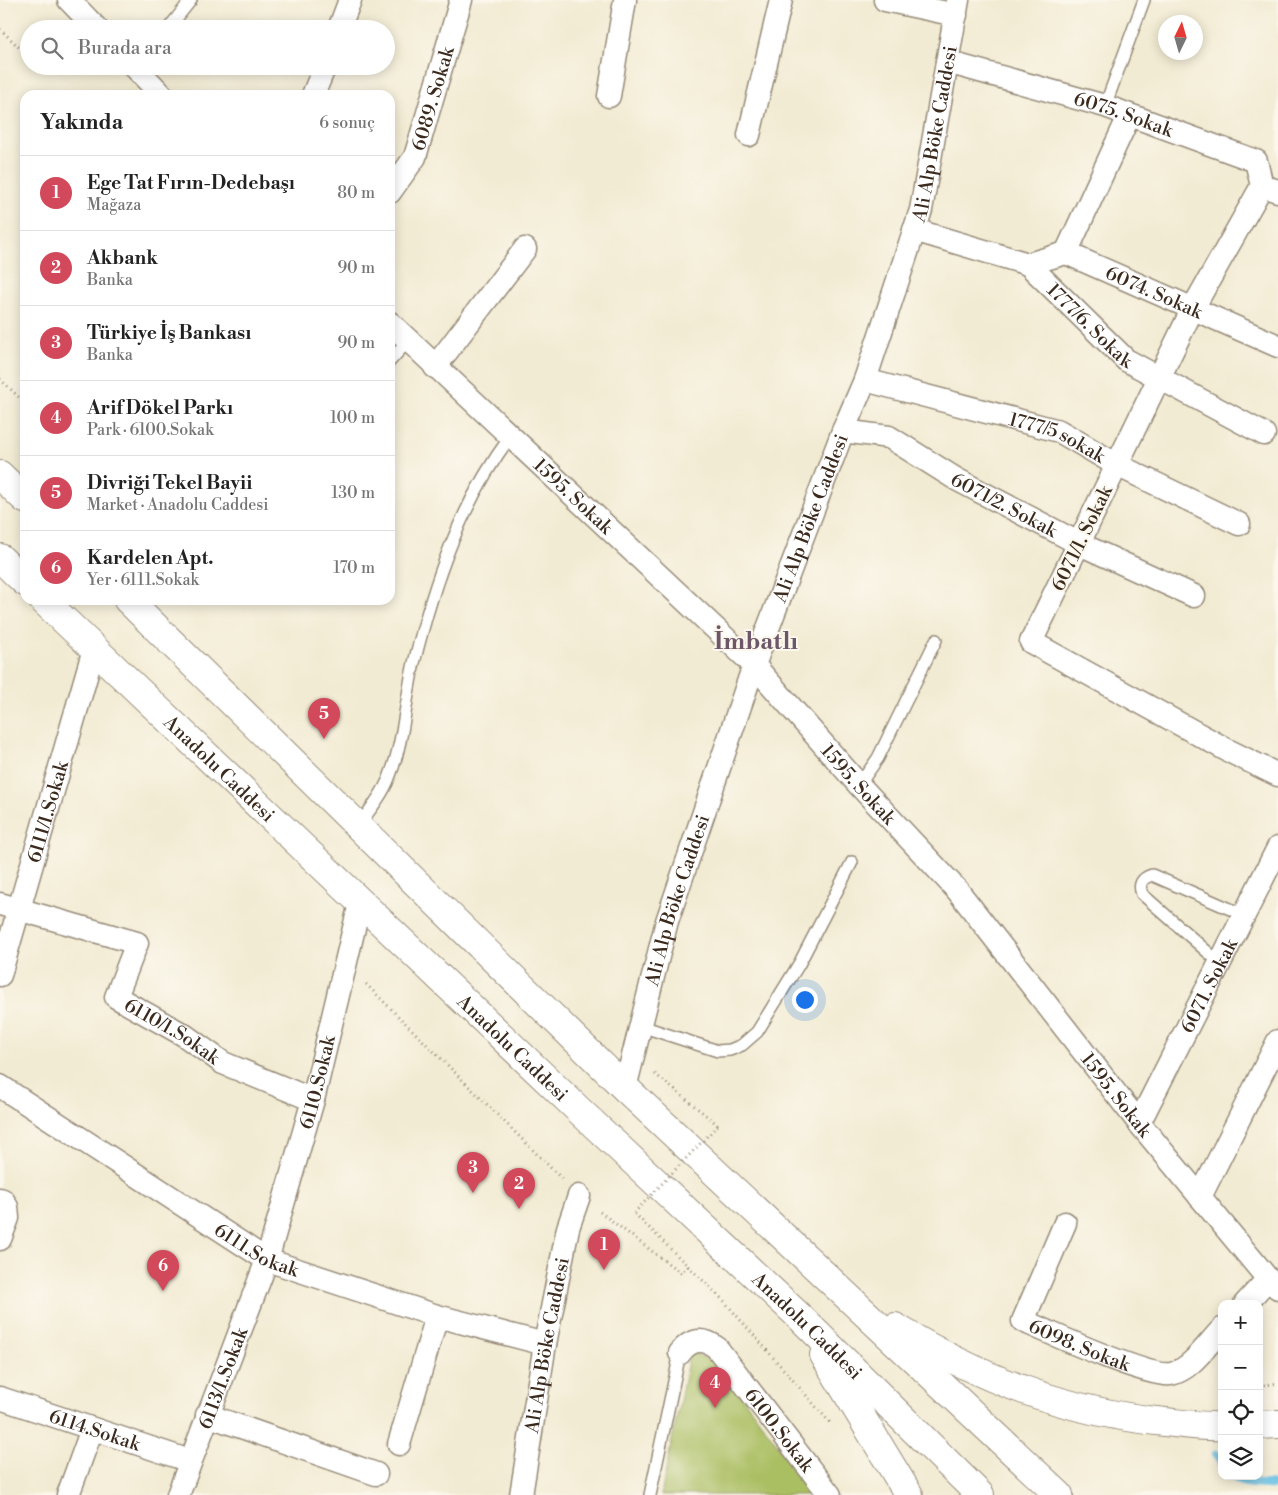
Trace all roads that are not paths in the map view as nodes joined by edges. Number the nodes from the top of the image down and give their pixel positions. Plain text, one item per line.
1 (69, 0) edge
2 (191, 0) edge
3 (350, 0) edge
4 (462, 0) edge
5 (625, 0) edge
6 (781, 0) edge
7 (885, 0) edge
8 (1144, 0) edge
9 (957, 8) edge
10 (88, 20) edge
11 (175, 20) edge
12 (343, 20) edge
13 (947, 62) junction
14 (143, 75) edge
15 (321, 75) edge
16 (157, 90) edge
17 (315, 90) edge
18 (609, 96) dead end
19 (1105, 106) junction
20 (1129, 116) junction
21 (749, 134) dead end
22 (395, 185) edge
23 (1270, 188) edge
24 (914, 230) junction
25 (525, 249) dead end
26 (1066, 253) junction
27 (1028, 264) junction
28 (1193, 308) junction
29 (395, 328) edge
30 (408, 341) junction
31 (1278, 346) edge
32 (395, 355) edge
33 (435, 367) junction
34 (1159, 378) junction
35 (865, 380) junction
36 (843, 431) junction
37 (1264, 434) dead end
38 (510, 436) junction
39 (1117, 464) junction
40 (0, 475) edge
41 (20, 495) edge
42 (1239, 524) dead end
43 (1078, 544) junction
44 (0, 558) edge
45 (20, 577) edge
46 (1194, 596) dead end
47 (48, 605) edge
48 (135, 605) edge
49 (936, 640) dead end
50 (94, 649) junction
51 (754, 665) junction
52 (1278, 775) edge
53 (859, 784) junction
54 (358, 826) junction
55 (1278, 848) edge
56 (852, 862) dead end
57 (360, 903) junction
58 (9, 906) edge
59 (1244, 915) junction
60 (1220, 963) junction
61 (0, 974) edge
62 (641, 1026) junction
63 (1278, 1041) edge
64 (0, 1086) edge
65 (625, 1088) junction
66 (314, 1100) junction
67 (1139, 1123) junction
68 (579, 1196) road end
69 (1200, 1197) junction
70 (0, 1199) edge
71 (1065, 1223) dead end
72 (0, 1239) edge
73 (267, 1260) junction
74 (1273, 1284) edge
75 (843, 1294) junction
76 (1251, 1300) edge
77 (437, 1316) junction
78 (802, 1319) junction
79 (1218, 1332) edge
80 (545, 1344) junction
81 (680, 1353) joint
82 (0, 1398) edge
83 (207, 1415) junction
84 (1278, 1424) edge
85 (1263, 1425) edge
86 (1218, 1426) edge
87 (92, 1429) junction
88 (399, 1444) dead end
89 (190, 1461) junction
90 (376, 1474) dead end
91 (68, 1495) edge
92 (178, 1495) edge
93 (521, 1495) edge
94 (650, 1495) edge
95 (830, 1495) edge
96 (910, 1495) edge
97 (980, 1495) edge
98 (1059, 1495) edge

1 - 10 street
2 - 11 lane
3 - 12 street
4 - 22 street, 6089. Sokak
5 - 18 street
6 - 21 street
7 - 9 street
8 - 19 lane
9 - 13 street, Ali Alp Böke Caddesi
13 - 19 street, 6075. Sokak
13 - 24 street, Ali Alp Böke Caddesi
14 - 16 street
15 - 17 street
19 - 20 street, 6075. Sokak
20 - 23 street, 6075. Sokak
20 - 26 street
23 - 28 street, 6071/1. Sokak
24 - 27 street, 1777/6. Sokak
24 - 35 street, Ali Alp Böke Caddesi
25 - 33 street
26 - 27 street
26 - 28 street, 6074. Sokak
27 - 34 street, 1777/6. Sokak
28 - 31 street, 6074. Sokak
28 - 34 street, 6071/1. Sokak
29 - 30 street, 1595. Sokak
30 - 32 lane
30 - 33 street, 1595. Sokak
33 - 38 street, 1595. Sokak
34 - 37 street, 1777/6. Sokak
34 - 39 street, 6071/1. Sokak
35 - 36 street, Ali Alp Böke Caddesi
35 - 39 street, 1777/5 sokak
36 - 43 street, 6071/2. Sokak
36 - 51 street, Ali Alp Böke Caddesi
38 - 51 street, 1595. Sokak
38 - 54 lane
39 - 42 street, 1777/5 sokak
39 - 43 street, 6071/1. Sokak
40 - 41 highway
43 - 46 street, 6071/2. Sokak
43 - 52 street, 6071/1. Sokak
44 - 45 highway
47 - 50 highway, Anadolu Caddesi
48 - 54 highway
49 - 53 lane
50 - 57 highway, Anadolu Caddesi
50 - 58 street, 6111/1.Sokak
51 - 53 street, 1595. Sokak
51 - 62 street, Ali Alp Böke Caddesi
53 - 67 street, 1595. Sokak
54 - 65 highway
55 - 59 street, 6071. Sokak
56 - 62 lane
57 - 66 street, 6110.Sokak
57 - 78 highway, Anadolu Caddesi
58 - 61 street, 6111/1.Sokak
58 - 66 street, 6110/1.Sokak
59 - 60 street, 6071. Sokak
59 - 60 lane
60 - 67 street, 6071. Sokak
62 - 65 street, Ali Alp Böke Caddesi
63 - 69 street
64 - 73 street, 6111.Sokak
65 - 75 highway
66 - 73 street, 6110.Sokak
67 - 69 street, 1595. Sokak
68 - 80 street, Ali Alp Böke Caddesi
69 - 74 street, 1595. Sokak
70 - 72 street
71 - 79 street, 6098. Sokak
73 - 77 street, 6111.Sokak
73 - 83 street, 6113/1.Sokak
74 - 76 street
75 - 86 highway
75 - 98 highway
77 - 80 street, 6111.Sokak
77 - 88 street
78 - 96 highway
78 - 97 highway, Anadolu Caddesi
80 - 93 street, Ali Alp Böke Caddesi
81 - 94 lane, 6100.Sokak
81 - 95 street, 6100.Sokak
82 - 87 street, 6114.Sokak
83 - 89 street, 6113/1.Sokak
83 - 90 street
84 - 85 highway
87 - 89 street, 6114.Sokak
87 - 91 street
89 - 92 street, 6113/1.Sokak

